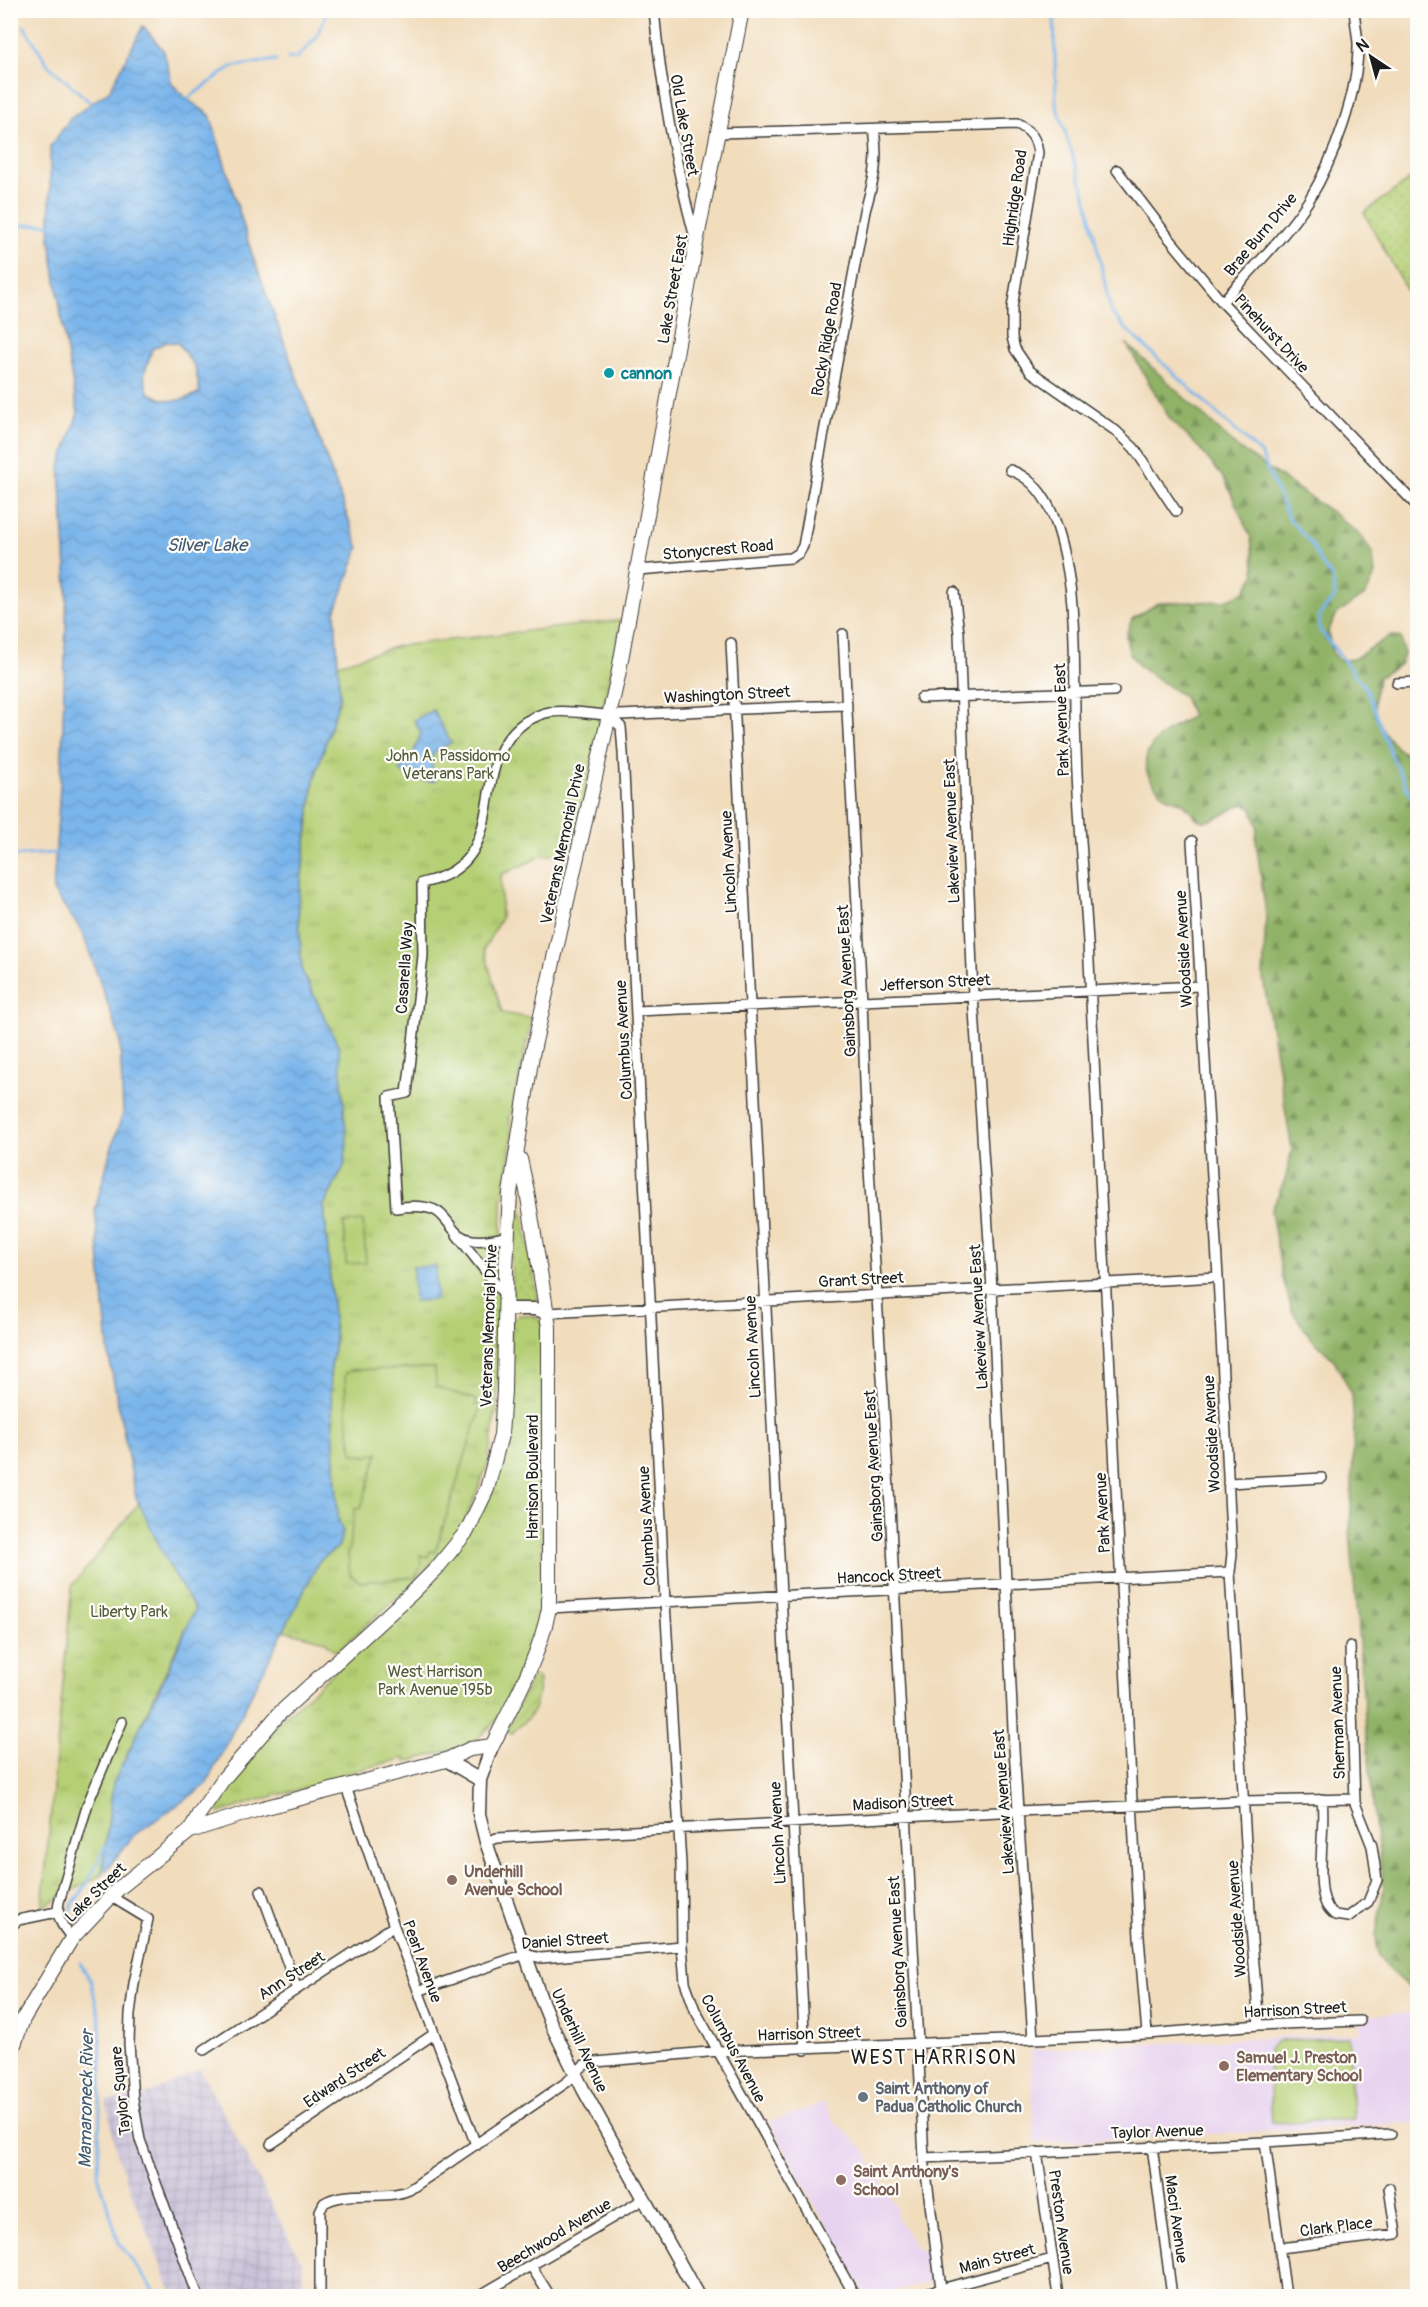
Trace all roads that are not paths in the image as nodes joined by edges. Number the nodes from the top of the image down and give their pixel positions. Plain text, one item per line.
1 (654, 10) edge
2 (742, 10) edge
3 (1354, 10) edge
4 (874, 129) junction
5 (719, 133) junction
6 (1117, 170) dead end
7 (696, 243) junction
8 (1222, 302) junction
9 (1010, 470) dead end
10 (1418, 507) edge
11 (1176, 511) dead end
12 (799, 553) joint
13 (638, 570) junction
14 (954, 592) dead end
15 (843, 634) dead end
16 (731, 644) dead end
17 (1418, 682) edge
18 (1397, 683) dead end
19 (1114, 691) dead end
20 (1075, 693) junction
21 (961, 697) junction
22 (921, 698) dead end
23 (847, 705) junction
24 (735, 708) junction
25 (609, 715) junction
26 (1192, 841) dead end
27 (1200, 986) junction
28 (1090, 990) junction
29 (973, 995) junction
30 (862, 1001) junction
31 (750, 1007) junction
32 (636, 1011) junction
33 (518, 1151) junction
34 (456, 1233) junction
35 (507, 1236) junction
36 (1218, 1277) junction
37 (1105, 1283) junction
38 (992, 1289) junction
39 (878, 1295) junction
40 (764, 1301) junction
41 (506, 1303) junction
42 (652, 1307) junction
43 (547, 1313) junction
44 (1322, 1478) dead end
45 (1228, 1483) junction
46 (1230, 1572) junction
47 (1121, 1578) junction
48 (1007, 1584) junction
49 (893, 1590) junction
50 (780, 1596) junction
51 (665, 1602) junction
52 (549, 1608) junction
53 (1350, 1647) dead end
54 (123, 1722) dead end
55 (492, 1746) junction
56 (446, 1760) junction
57 (480, 1780) junction
58 (345, 1787) junction
59 (1322, 1799) junction
60 (1355, 1799) junction
61 (1244, 1801) junction
62 (1132, 1806) junction
63 (1018, 1811) junction
64 (905, 1817) junction
65 (792, 1823) junction
66 (679, 1829) junction
67 (190, 1831) junction
68 (486, 1842) junction
69 (261, 1891) dead end
70 (110, 1896) junction
71 (10, 1912) edge
72 (57, 1912) junction
73 (14, 1923) edge
74 (394, 1926) junction
75 (72, 1938) junction
76 (682, 1946) junction
77 (525, 1954) junction
78 (297, 1989) junction
79 (418, 1990) junction
80 (1360, 2021) dead end
81 (1259, 2025) junction
82 (434, 2034) junction
83 (1147, 2034) junction
84 (1033, 2039) junction
85 (918, 2044) junction
86 (204, 2050) dead end
87 (805, 2050) junction
88 (719, 2051) junction
89 (10, 2056) edge
90 (576, 2074) junction
91 (1391, 2134) dead end
92 (1265, 2142) junction
93 (271, 2144) dead end
94 (476, 2145) junction
95 (1152, 2146) junction
96 (1037, 2152) junction
97 (924, 2158) junction
98 (1389, 2188) dead end
99 (644, 2199) junction
100 (1280, 2248) junction
101 (1052, 2259) junction
102 (531, 2265) junction
103 (941, 2293) edge
104 (198, 2296) edge
105 (320, 2296) edge
106 (479, 2296) edge
107 (550, 2296) edge
108 (698, 2296) edge
109 (855, 2296) edge
110 (915, 2296) edge
111 (1058, 2296) edge
112 (1172, 2296) edge
113 (1286, 2296) edge

1 - 7 street, Old Lake Street
2 - 5 main road, Lake Street East
3 - 8 street, Brae Burn Drive
4 - 5 street, Highridge Road
4 - 11 street, Highridge Road
4 - 12 street, Rocky Ridge Road
5 - 7 main road, Lake Street East
6 - 8 street, Pinehurst Drive
7 - 13 main road, Lake Street East
8 - 10 street, Pinehurst Drive
9 - 20 street, Park Avenue East
12 - 13 street, Stonycrest Road
13 - 25 main road, Lake Street East
14 - 21 street, Lakeview Avenue East
15 - 23 street, Gainsborg Avenue East
16 - 24 street, Lincoln Avenue
17 - 18 street
19 - 20 street
20 - 21 street
20 - 28 street, Park Avenue East
21 - 22 street
21 - 29 street, Lakeview Avenue East
23 - 24 street, Washington Street
23 - 30 street, Gainsborg Avenue East
24 - 25 street, Washington Street
24 - 31 street, Lincoln Avenue
25 - 32 street, Columbus Avenue
25 - 33 main road, Veterans Memorial Drive
25 - 34 street, Casarella Way
26 - 27 street, Woodside Avenue
27 - 28 street, Jefferson Street
27 - 36 street, Woodside Avenue
28 - 29 street, Jefferson Street
28 - 37 street, Park Avenue
29 - 30 street, Jefferson Street
29 - 38 street, Lakeview Avenue East
30 - 31 street, Jefferson Street
30 - 39 street, Gainsborg Avenue East
31 - 32 street, Jefferson Street
31 - 40 street, Lincoln Avenue
32 - 42 street, Columbus Avenue
33 - 35 main road, Veterans Memorial Drive
33 - 43 main road, Harrison Boulevard
34 - 35 street
34 - 41 street
35 - 41 main road, Veterans Memorial Drive
36 - 37 street, Grant Street
36 - 45 street, Woodside Avenue
37 - 38 street, Grant Street
37 - 47 street, Park Avenue
38 - 39 street, Grant Street
38 - 48 street, Lakeview Avenue East
39 - 40 street, Grant Street
39 - 49 street, Gainsborg Avenue East
40 - 42 street, Grant Street
40 - 50 street, Lincoln Avenue
41 - 43 street, Grant Street
41 - 67 main road, Veterans Memorial Drive
42 - 43 street, Grant Street
42 - 51 street, Columbus Avenue
43 - 52 main road, Harrison Boulevard
44 - 45 street
45 - 46 street, Woodside Avenue
46 - 47 street, Hancock Street
46 - 61 street, Woodside Avenue
47 - 48 street, Hancock Street
47 - 62 street, Park Avenue
48 - 49 street, Hancock Street
48 - 63 street, Lakeview Avenue East
49 - 50 street, Hancock Street
49 - 64 street, Gainsborg Avenue East
50 - 51 street, Hancock Street
50 - 65 street, Lincoln Avenue
51 - 52 street, Hancock Street
51 - 66 street, Columbus Avenue
52 - 55 main road, Harrison Boulevard
53 - 60 street, Sherman Avenue
54 - 72 street
55 - 56 main road
55 - 57 street, Underhill Avenue
56 - 57 street
56 - 58 main road
57 - 68 street, Underhill Avenue
58 - 67 main road
58 - 74 street, Pearl Avenue
59 - 60 street, Madison Street
59 - 60 street
59 - 61 street, Madison Street
61 - 62 street, Madison Street
61 - 81 street, Woodside Avenue
62 - 63 street, Madison Street
62 - 83 street, Park Avenue
63 - 64 street, Madison Street
63 - 84 street, Lakeview Avenue East
64 - 65 street, Madison Street
64 - 85 street, Gainsborg Avenue East
65 - 66 street, Madison Street
65 - 87 street, Lincoln Avenue
66 - 68 street, Madison Street
66 - 76 street, Columbus Avenue
67 - 70 main road, Lake Street
68 - 77 street, Underhill Avenue
69 - 78 street
70 - 75 main road, Lake Street
70 - 104 street, Taylor Square
71 - 73 street
72 - 73 street
72 - 75 street
74 - 78 street, Ann Street
74 - 79 street, Pearl Avenue
75 - 89 main road, Lake Street
76 - 77 street, Daniel Street
76 - 88 street, Columbus Avenue
77 - 79 street, Daniel Street
77 - 90 street, Underhill Avenue
78 - 86 street, Ann Street
79 - 82 street, Pearl Avenue
80 - 81 street, Harrison Street
81 - 83 street, Harrison Street
82 - 93 street, Edward Street
82 - 94 street, Pearl Avenue
83 - 84 street, Harrison Street
84 - 85 street, Harrison Street
85 - 87 street, Harrison Street
85 - 97 street, Gainsborg Avenue East
87 - 88 street, Harrison Street
88 - 90 street, Harrison Street
88 - 109 street, Columbus Avenue
90 - 94 street, Harrison Street
90 - 99 street, Underhill Avenue
91 - 92 street, Taylor Avenue
92 - 95 street, Taylor Avenue
92 - 100 street
94 - 105 street, Harrison Street
95 - 96 street, Taylor Avenue
95 - 112 street, Macri Avenue
96 - 97 street, Taylor Avenue
96 - 101 street, Preston Avenue
97 - 103 street, Gainsborg Avenue East
98 - 100 street, Clark Place
99 - 102 street, Beechwood Avenue
99 - 108 street, Underhill Avenue
100 - 113 street
101 - 103 street, Main Street
101 - 111 street, Preston Avenue
102 - 106 street, Beechwood Avenue
102 - 107 street
103 - 110 street, Main Street

